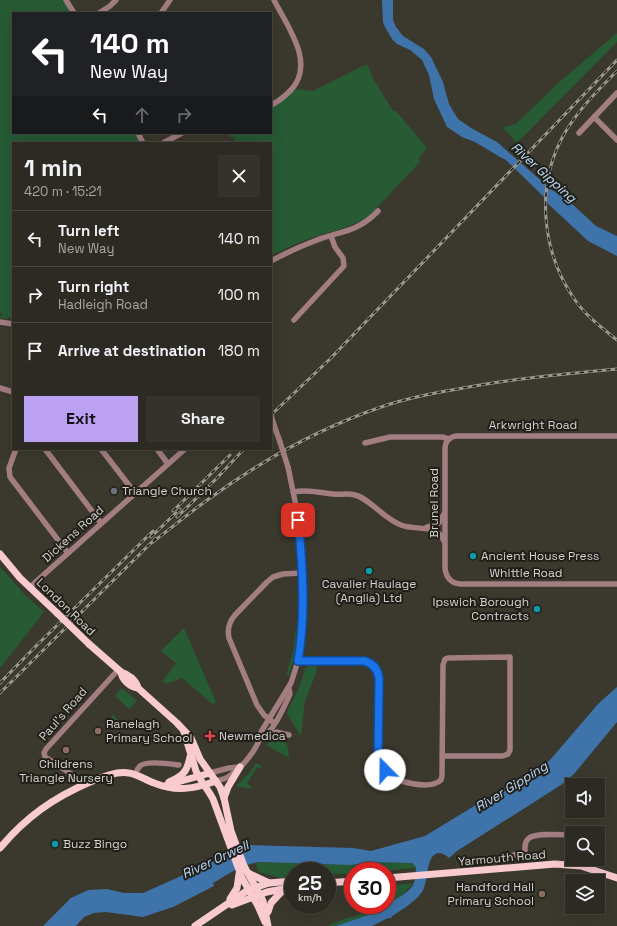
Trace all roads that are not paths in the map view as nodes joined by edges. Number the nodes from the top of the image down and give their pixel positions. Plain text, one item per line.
1 (66, 0) edge
2 (116, 0) edge
3 (170, 0) edge
4 (274, 0) edge
5 (73, 12) edge
6 (101, 12) edge
7 (162, 12) edge
8 (617, 93) edge
9 (272, 103) edge
10 (594, 117) junction
11 (579, 133) dead end
12 (180, 134) edge
13 (617, 140) edge
14 (165, 142) edge
15 (378, 212) dead end
16 (331, 236) junction
17 (272, 261) edge
18 (294, 320) dead end
19 (0, 322) edge
20 (12, 324) edge
21 (0, 388) edge
22 (12, 392) edge
23 (272, 418) edge
24 (617, 436) edge
25 (449, 439) junction
26 (365, 443) dead end
27 (16, 450) edge
28 (46, 450) edge
29 (102, 450) edge
30 (158, 450) edge
31 (184, 450) edge
32 (168, 464) junction
33 (294, 492) junction
34 (135, 493) junction
35 (445, 509) junction
36 (102, 523) junction
37 (422, 528) junction
38 (445, 546) junction
39 (68, 553) junction
40 (0, 554) edge
41 (445, 568) joint
42 (302, 574) junction
43 (617, 584) edge
44 (30, 587) junction
45 (298, 661) junction
46 (119, 671) junction
47 (273, 719) junction
48 (183, 730) junction
49 (267, 735) junction
50 (289, 736) dead end
51 (261, 738) junction
52 (190, 755) junction
53 (442, 756) junction
54 (378, 761) junction
55 (180, 765) dead end
56 (240, 767) junction
57 (210, 773) junction
58 (384, 774) junction
59 (135, 775) junction
60 (198, 777) junction
61 (216, 782) junction
62 (83, 785) junction
63 (162, 785) junction
64 (205, 785) junction
65 (224, 798) junction
66 (565, 835) edge
67 (0, 848) edge
68 (234, 848) junction
69 (492, 861) dead end
70 (565, 863) edge
71 (584, 866) edge
72 (244, 870) junction
73 (396, 877) edge
74 (617, 878) edge
75 (284, 881) edge
76 (269, 882) junction
77 (284, 888) joint
78 (251, 889) junction
79 (256, 895) junction
80 (219, 911) junction
81 (267, 916) junction
82 (196, 926) edge
83 (267, 926) edge

1 - 5 street
2 - 6 street
3 - 7 street
4 - 9 street
8 - 10 street
10 - 11 street
10 - 13 street
12 - 14 street
15 - 16 street
16 - 17 street
16 - 18 street
19 - 20 street
21 - 22 street
23 - 33 street, bridge
24 - 25 street, Arkwright Road
25 - 26 street, Arkwright Road
25 - 35 street, Brunel Road
27 - 39 street
28 - 36 street
29 - 34 street
30 - 32 street
31 - 32 street, Dickens Road
32 - 34 street, Dickens Road
33 - 37 street
33 - 42 street
34 - 36 street, Dickens Road
35 - 37 street
35 - 38 street, Brunel Road
36 - 39 street, Dickens Road
37 - 38 street
38 - 41 street, Brunel Road
39 - 44 street, Dickens Road
40 - 44 main road, London Road
41 - 43 street, Whittle Road
42 - 45 street
42 - 47 street
44 - 46 main road, London Road, bridge
45 - 47 street
45 - 54 street
46 - 48 main road, London Road
46 - 62 street, Paul's Road
47 - 49 street
47 - 51 street
48 - 52 main road, London Road
48 - 57 main road, London Road
49 - 50 street
49 - 51 street
51 - 56 street
52 - 60 main road, London Road
52 - 63 main road
53 - 53 street
53 - 58 street
54 - 58 street
54 - 58 street
55 - 59 street
56 - 57 street
56 - 61 street
56 - 65 main road
57 - 60 main road
57 - 61 main road, London Road
59 - 62 main road
59 - 63 main road
60 - 63 main road
60 - 64 main road, London Road
61 - 64 main road
61 - 65 main road, London Road
62 - 67 main road
63 - 64 main road
64 - 68 main road, London Road
65 - 68 main road, London Road
66 - 69 street
68 - 72 main road, London Road
70 - 73 main road, Yarmouth Road
71 - 74 main road, Yarmouth Road
72 - 76 main road
72 - 78 main road, London Road
72 - 80 main road
75 - 76 main road
76 - 78 main road
77 - 79 main road
77 - 81 main road
78 - 79 main road, London Road
78 - 80 main road
79 - 80 main road
79 - 81 main road, London Road
79 - 83 main road, London Road
80 - 82 main road
81 - 83 main road, London Road

